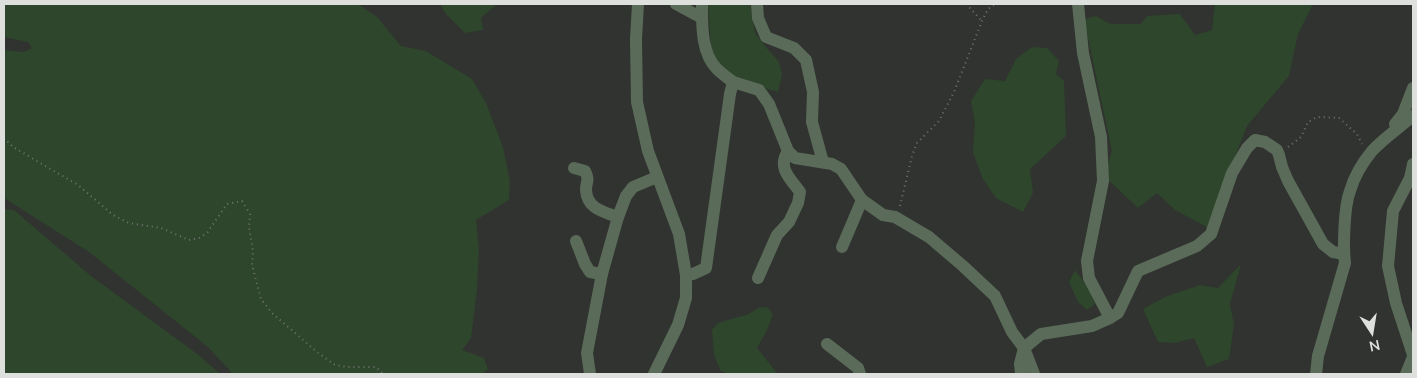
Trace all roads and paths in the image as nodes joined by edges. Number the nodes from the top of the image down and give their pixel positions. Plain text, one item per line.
1 (638, 4) edge
2 (676, 4) edge
3 (702, 4) edge
4 (757, 4) edge
5 (966, 4) edge
6 (995, 4) edge
7 (1078, 4) edge
8 (702, 18) junction
9 (982, 21) junction
10 (733, 82) junction
11 (1413, 93) edge
12 (1413, 116) edge
13 (1388, 136) junction
14 (4, 138) edge
15 (1276, 150) junction
16 (788, 151) junction
17 (1371, 152) junction
18 (823, 162) junction
19 (1413, 164) edge
20 (574, 168) dead end
21 (657, 177) junction
22 (862, 200) junction
23 (618, 217) junction
24 (895, 218) junction
25 (576, 241) dead end
26 (842, 247) dead end
27 (1344, 254) junction
28 (602, 274) junction
29 (686, 275) junction
30 (758, 278) dead end
31 (1110, 318) junction
32 (827, 344) dead end
33 (1024, 348) junction
34 (1413, 356) edge
35 (383, 374) edge
36 (590, 374) edge
37 (654, 374) edge
38 (860, 374) edge
39 (1021, 374) edge
40 (1034, 374) edge
41 (1316, 374) edge
42 (1406, 374) edge

1 - 21 street
2 - 8 street
3 - 8 street
4 - 18 street
5 - 9 path
6 - 9 path
7 - 31 street
8 - 10 street
9 - 24 path
10 - 16 street
10 - 29 street
11 - 13 street
12 - 13 street
13 - 17 street
14 - 35 path
15 - 17 path
15 - 27 street
15 - 31 street
16 - 18 street
16 - 30 street
17 - 27 street
18 - 22 street
19 - 34 street
20 - 23 street
21 - 23 street
21 - 29 street
22 - 24 street
22 - 26 street
23 - 28 street
24 - 33 street
25 - 28 street
27 - 41 street
28 - 36 street
29 - 37 street
31 - 33 street
32 - 38 street
33 - 39 street
33 - 40 street
34 - 42 street

